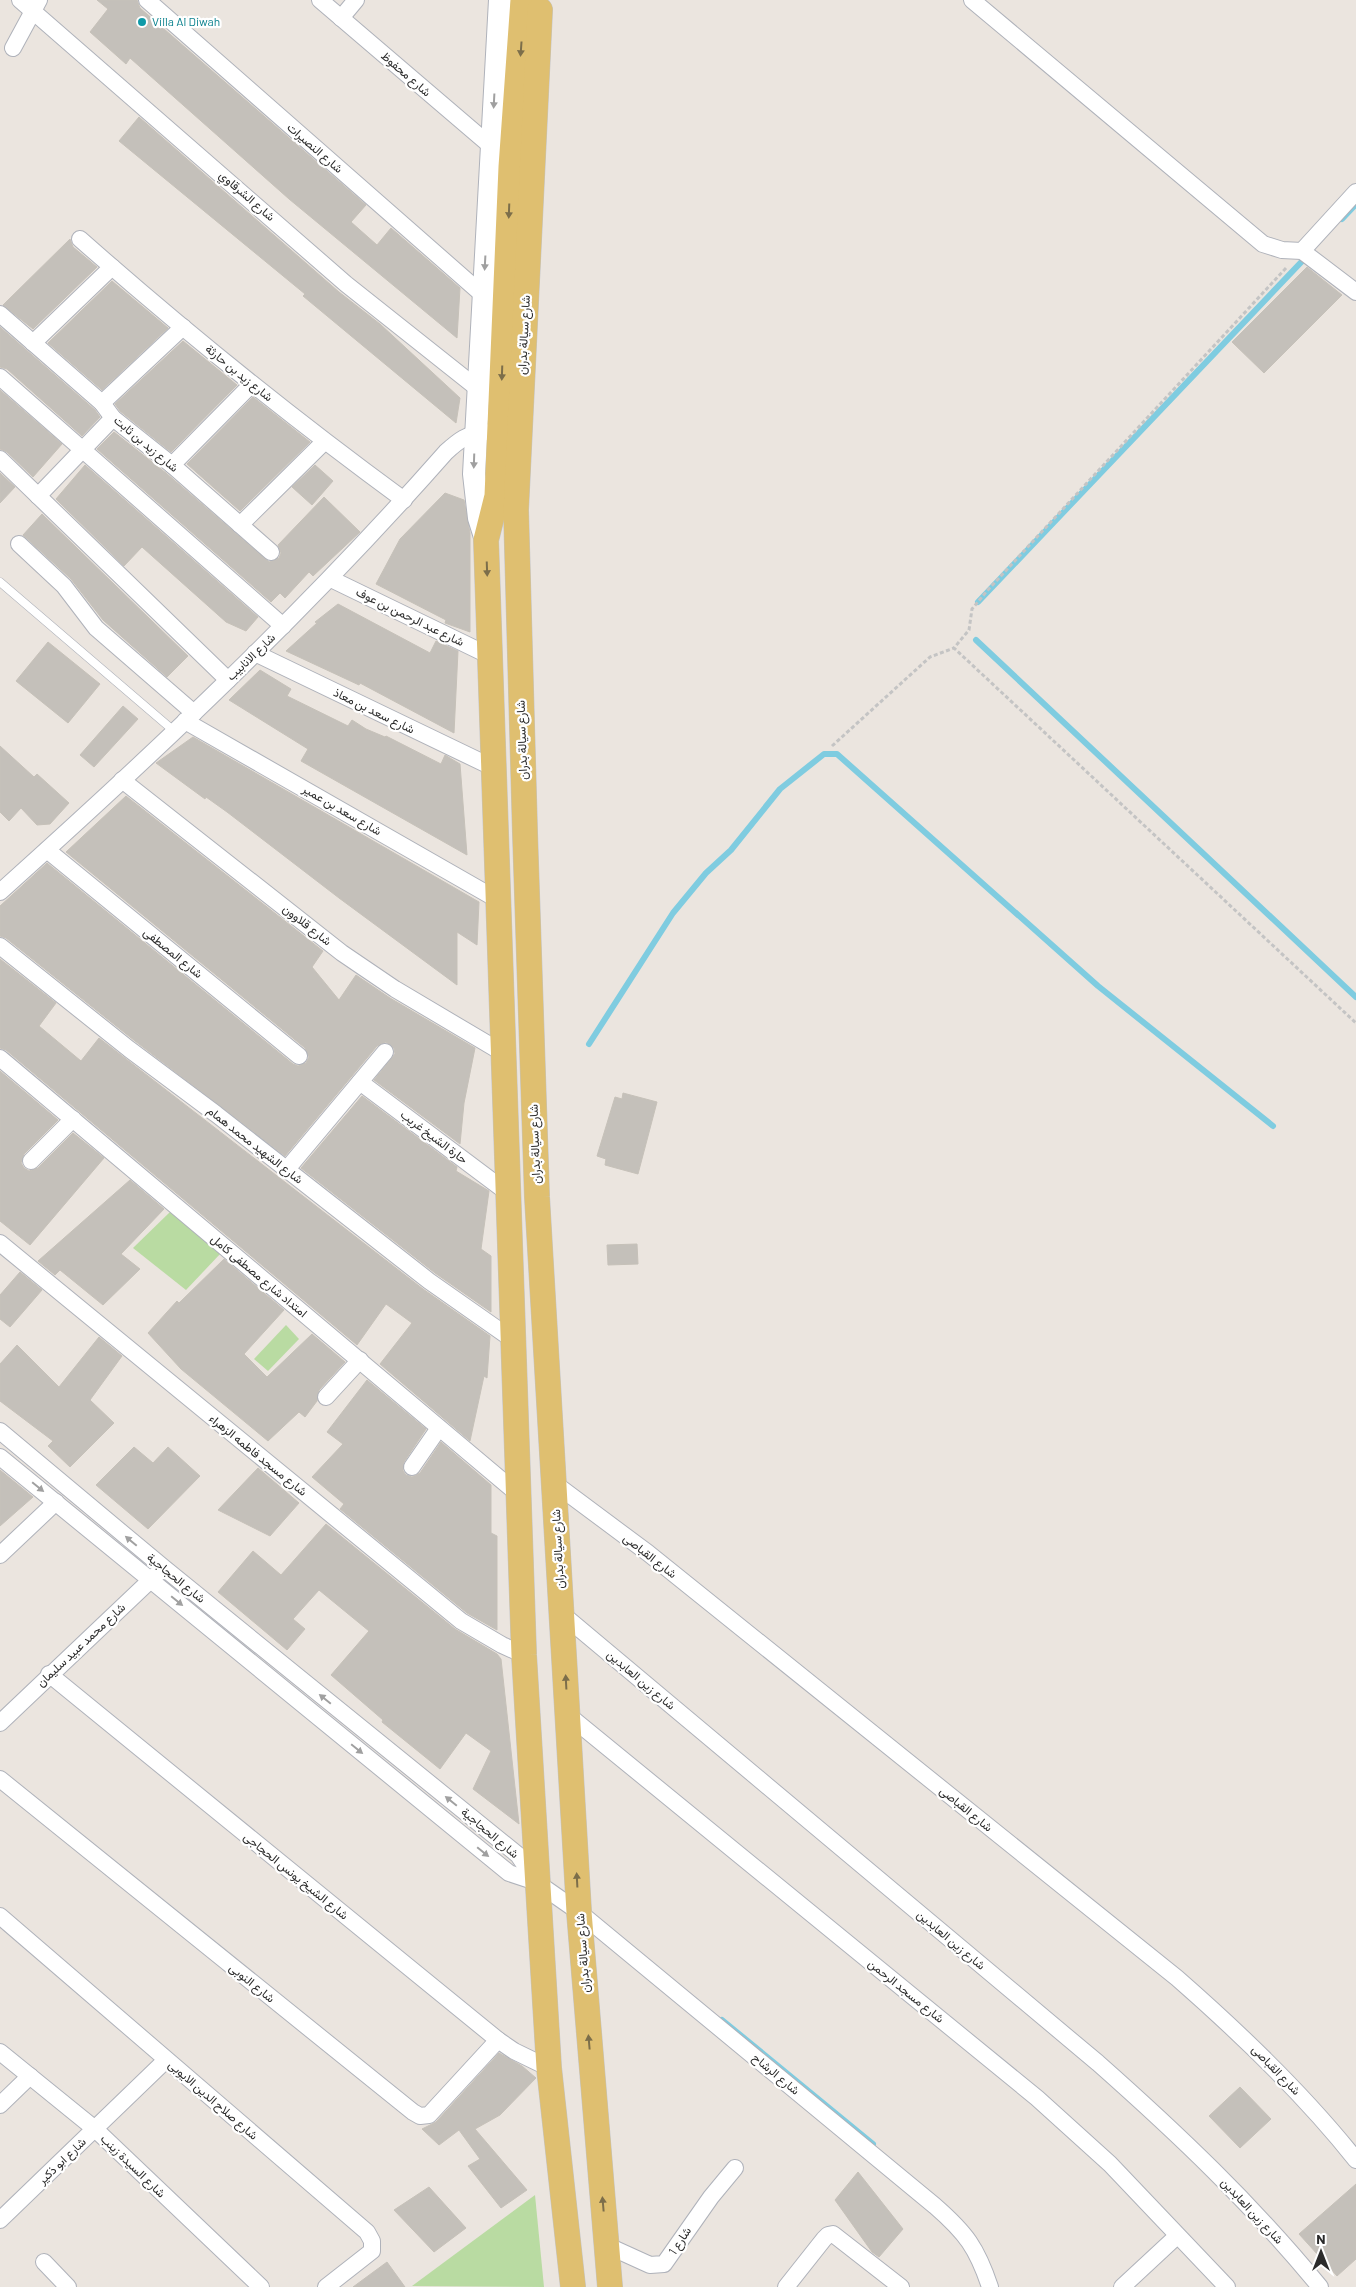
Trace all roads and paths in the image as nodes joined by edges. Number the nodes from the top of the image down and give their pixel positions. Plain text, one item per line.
1 (20, 0) edge
2 (147, 0) edge
3 (320, 0) edge
4 (356, 0) edge
5 (523, 0) edge
6 (541, 0) edge
7 (972, 0) edge
8 (496, 3) edge
9 (36, 6) edge
10 (340, 18) junction
11 (12, 48) dead end
12 (492, 147) junction
13 (1356, 192) edge
14 (80, 239) dead end
15 (1302, 251) junction
16 (112, 267) junction
17 (1356, 292) edge
18 (483, 295) junction
19 (0, 314) edge
20 (183, 328) junction
21 (33, 343) junction
22 (0, 377) edge
23 (252, 384) junction
24 (477, 388) junction
25 (102, 403) junction
26 (113, 418) junction
27 (500, 432) junction
28 (475, 433) junction
29 (324, 442) junction
30 (82, 450) junction
31 (0, 459) edge
32 (172, 464) junction
33 (38, 496) junction
34 (404, 500) junction
35 (240, 525) junction
36 (486, 540) junction
37 (19, 544) dead end
38 (271, 552) dead end
39 (331, 579) junction
40 (0, 582) edge
41 (283, 626) junction
42 (954, 648) junction
43 (255, 653) junction
44 (490, 656) junction
45 (228, 680) junction
46 (184, 722) junction
47 (832, 746) dead end
48 (494, 768) junction
49 (122, 780) junction
50 (525, 833) junction
51 (496, 844) junction
52 (47, 850) junction
53 (0, 892) edge
54 (498, 900) junction
55 (0, 946) edge
56 (1356, 1023) edge
57 (384, 1052) dead end
58 (503, 1052) junction
59 (299, 1056) dead end
60 (0, 1058) edge
61 (360, 1082) junction
62 (73, 1119) junction
63 (32, 1161) dead end
64 (286, 1169) junction
65 (508, 1193) junction
66 (0, 1243) edge
67 (513, 1340) junction
68 (360, 1360) junction
69 (326, 1397) dead end
70 (439, 1428) junction
71 (0, 1431) edge
72 (0, 1457) edge
73 (412, 1467) dead end
74 (554, 1483) junction
75 (518, 1494) junction
76 (56, 1502) junction
77 (0, 1555) edge
78 (164, 1568) junction
79 (151, 1580) junction
80 (562, 1614) junction
81 (524, 1655) junction
82 (49, 1674) junction
83 (568, 1715) junction
84 (0, 1722) edge
85 (0, 1779) edge
86 (536, 1882) junction
87 (579, 1912) junction
88 (0, 1916) edge
89 (498, 2040) junction
90 (0, 2052) edge
91 (166, 2060) junction
92 (549, 2068) junction
93 (30, 2076) junction
94 (0, 2105) edge
95 (95, 2129) junction
96 (1356, 2160) edge
97 (734, 2168) dead end
98 (0, 2220) edge
99 (1176, 2236) junction
100 (606, 2246) junction
101 (44, 2262) dead end
102 (68, 2287) edge
103 (261, 2287) edge
104 (326, 2287) edge
105 (573, 2287) edge
106 (610, 2287) edge
107 (786, 2287) edge
108 (901, 2287) edge
109 (990, 2287) edge
110 (1122, 2287) edge
111 (1227, 2287) edge
112 (1320, 2287) edge

1 - 9 street, شارع الشرقاوي
2 - 18 street, شارع النصيرات
3 - 10 street, شارع محفوظ
4 - 10 street
5 -> 27 main road, شارع سيالة بدران
6 - 50 main road, شارع سيالة بدران
7 - 15 street
8 -> 12 street, شارع سيالة بدران
9 - 11 street
9 - 24 street, شارع الشرقاوي
10 - 12 street, شارع محفوظ
12 -> 18 street, شارع سيالة بدران
13 - 15 street
14 - 16 street, شارع زيد بن حارثة
15 - 17 street
15 - 42 path
16 - 20 street, شارع زيد بن حارثة
16 - 21 street
18 - 24 street, شارع سيالة بدران
19 - 21 street, شارع زيد بن ثابت
20 - 23 street, شارع زيد بن حارثة
20 - 25 street
21 - 25 street, شارع زيد بن ثابت
22 - 30 street
23 - 29 street, شارع زيد بن حارثة
23 - 32 street
24 - 28 street, شارع سيالة بدران
25 - 26 street, شارع زيد بن ثابت
26 - 30 street
26 - 32 street, شارع زيد بن ثابت
27 - 28 street, شارع الانابيب
27 - 36 main road, شارع سيالة بدران
28 - 34 street, شارع الانابيب
28 -> 36 street, شارع سيالة بدران
29 - 34 street, شارع زيد بن حارثة
29 - 35 street
30 - 33 street
30 - 41 street
31 - 33 street
32 - 35 street, شارع زيد بن ثابت
33 - 45 street
34 - 39 street, شارع الانابيب
35 - 38 street, شارع زيد بن ثابت
36 -> 44 main road, شارع سيالة بدران
37 - 46 street, شارع سعد بن عمير
39 - 41 street, شارع الانابيب
39 - 44 street, شارع عبد الرحمن بن عوف
40 - 46 lane
41 - 43 street, شارع الانابيب
42 - 47 path
42 - 56 path
43 - 45 street, شارع الانابيب
43 - 48 street, شارع سعد بن معاذ
44 - 48 main road, شارع سيالة بدران
45 - 46 street, شارع الانابيب
46 - 49 street, شارع الانابيب
46 - 54 street, شارع سعد بن عمير
48 - 51 main road, شارع سيالة بدران
49 - 52 street, شارع الانابيب
49 - 58 street, شارع قلاوون
50 - 51 main road
50 - 74 main road, شارع سيالة بدران
51 - 54 main road, شارع سيالة بدران
52 - 53 street, شارع الانابيب
52 - 59 street, شارع المصطفى
54 - 58 main road, شارع سيالة بدران
55 - 64 street, شارع الشهيد محمد همام
57 - 61 street
58 - 65 main road, شارع سيالة بدران
60 - 62 street, امتداد شارع مصطفى كامل
61 - 64 street
61 - 65 street, حارة الشيخ غريب
62 - 63 street
62 - 68 street, امتداد شارع مصطفى كامل
64 - 67 street, شارع الشهيد محمد همام
65 - 67 main road, شارع سيالة بدران
66 - 81 street, شارع مسجد فاطمه الزهراء
67 - 75 main road, شارع سيالة بدران
68 - 69 street
68 - 70 street, امتداد شارع مصطفى كامل
70 - 73 street
70 - 75 street, امتداد شارع مصطفى كامل
78 -> 71 street, شارع الحجاجية
72 -> 76 street, شارع الحجاجية
74 - 80 main road, شارع سيالة بدران
74 - 96 street, شارع القباصى
75 - 81 main road, شارع سيالة بدران
76 - 77 street
76 - 79 street, شارع الحجاجية
78 - 79 street, شارع محمد عبيد سليمان
86 -> 78 street, شارع الحجاجية
79 - 82 street, شارع محمد عبيد سليمان
79 -> 86 street, شارع الحجاجية
83 -> 80 main road, شارع سيالة بدران
80 - 112 street, شارع زين العابدين
81 - 86 main road, شارع سيالة بدران
82 - 84 street, شارع محمد عبيد سليمان
82 - 89 street, شارع الشيخ يونس الحجاجى
87 -> 83 main road, شارع سيالة بدران
83 - 99 street, شارع مسجد الرحمن
85 - 89 street, شارع النوبى
86 - 87 street, شارع الرشاح
86 - 92 main road, شارع سيالة بدران
100 -> 87 main road, شارع سيالة بدران
87 - 109 street, شارع الرشاح
88 - 91 street, شارع صلاح الدين الايوبى
89 - 92 street, شارع الشيخ يونس الحجاجى
90 - 93 street, شارع السيدة زينب
91 - 95 street, شارع ابو ذكير
91 - 104 street, شارع صلاح الدين الايوبى
92 - 105 main road, شارع سيالة بدران
93 - 94 street
93 - 95 street, شارع السيدة زينب
95 - 98 street, شارع ابو ذكير
95 - 103 street, شارع السيدة زينب
97 - 100 street, شارع 1
99 - 110 street
99 - 111 street, شارع مسجد الرحمن
100 - 106 main road, شارع سيالة بدران
101 - 102 street
107 - 108 street

